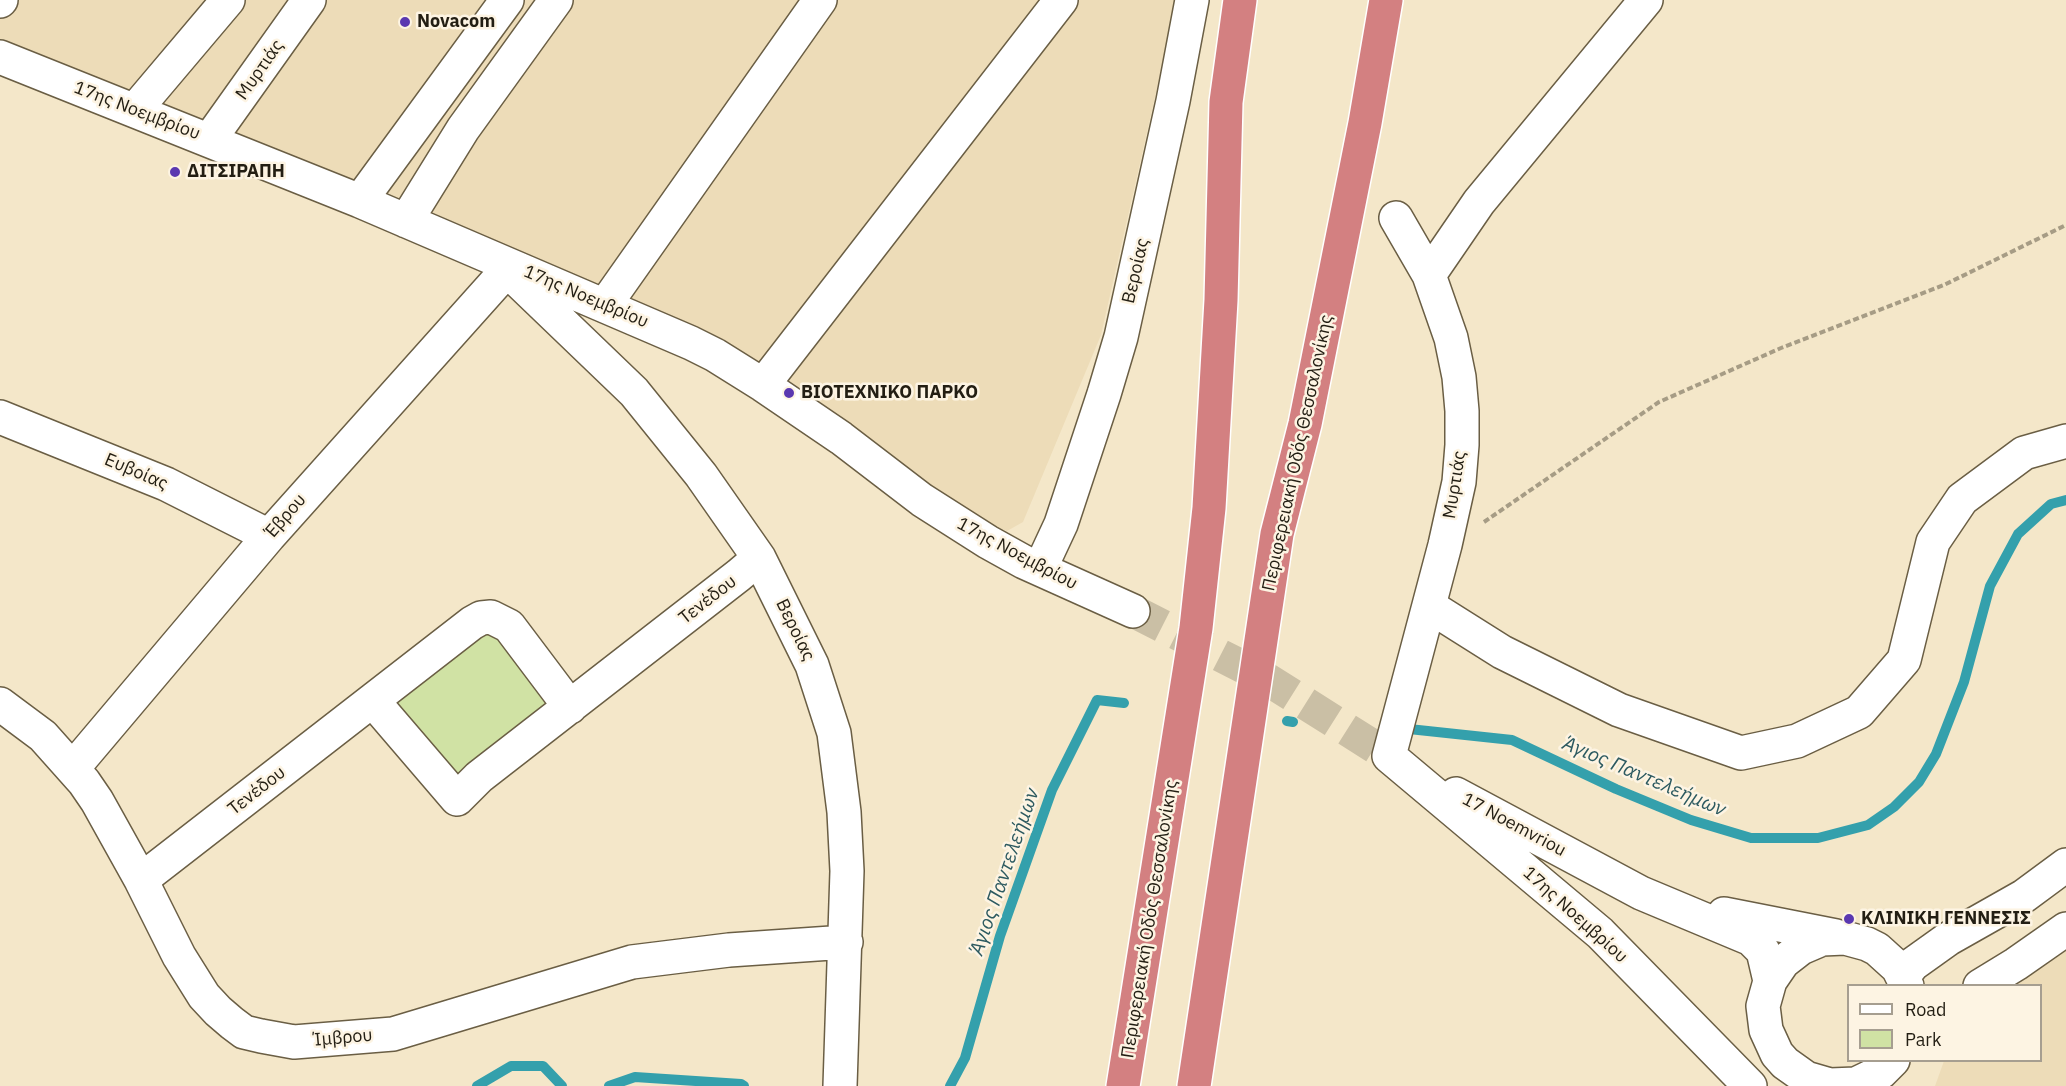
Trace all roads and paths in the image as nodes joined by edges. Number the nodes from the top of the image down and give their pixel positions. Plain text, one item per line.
1 (228, 0) edge
2 (309, 0) edge
3 (507, 0) edge
4 (556, 0) edge
5 (820, 0) edge
6 (1061, 0) edge
7 (1192, 0) edge
8 (1239, 0) edge
9 (1386, 0) edge
10 (1646, 0) edge
11 (0, 57) edge
12 (135, 110) junction
13 (210, 139) junction
14 (360, 201) junction
15 (1396, 218) dead end
16 (406, 221) junction
17 (2066, 225) edge
18 (507, 270) joint
19 (1429, 275) junction
20 (605, 304) junction
21 (763, 385) junction
22 (0, 417) edge
23 (2066, 441) edge
24 (269, 536) junction
25 (1445, 545) junction
26 (759, 558) junction
27 (1040, 569) junction
28 (1429, 606) junction
29 (1132, 611) tunnel mouth
30 (373, 701) junction
31 (0, 704) edge
32 (570, 707) junction
33 (1389, 756) junction
34 (73, 768) junction
35 (2066, 865) edge
36 (141, 880) junction
37 (1641, 893) junction
38 (2066, 929) edge
39 (1845, 938) junction
40 (1948, 939) junction
41 (846, 942) junction
42 (1877, 949) junction
43 (1770, 981) junction
44 (1906, 982) edge
45 (1983, 984) edge
46 (1891, 1062) edge
47 (1855, 1085) edge
48 (840, 1086) edge
49 (1123, 1086) edge
50 (1194, 1086) edge
51 (1750, 1086) edge

1 - 12 street
2 - 13 street, Μυρτιάς
3 - 14 street
4 - 16 street
5 - 20 street
6 - 21 street
7 - 27 street, Βεροίας
8 - 49 highway, Περιφερειακή Οδός Θεσσαλονίκης
9 - 50 highway, Περιφερειακή Οδός Θεσσαλονίκης
10 - 19 street
11 - 12 street, 17ης Νοεμβρίου
12 - 13 street, 17ης Νοεμβρίου
13 - 14 street, 17ης Νοεμβρίου
14 - 16 street, 17ης Νοεμβρίου
15 - 19 street, Μυρτιάς
16 - 20 street, 17ης Νοεμβρίου
17 - 25 path
18 - 24 street, Έβρου
18 - 26 street, Βεροίας
19 - 25 street, Μυρτιάς
20 - 21 street, 17ης Νοεμβρίου
21 - 27 street, 17ης Νοεμβρίου
22 - 24 street, Ευβοίας
23 - 28 street
24 - 34 street, Έβρου
25 - 28 street, Μυρτιάς
26 - 32 street, Τενέδου
26 - 41 street, Βεροίας
27 - 29 street, 17ης Νοεμβρίου
28 - 33 street, Μυρτιάς
30 - 32 street, Τενέδου
30 - 32 street, Τενέδου
30 - 36 street, Τενέδου
31 - 34 street, Ίμβρου
33 - 37 street, 17 Noemvriou
33 - 51 street, 17ης Νοεμβρίου
34 - 36 street, Ίμβρου
35 - 40 street
36 - 41 street, Ίμβρου
37 - 39 street
37 - 43 street
38 - 45 street
39 - 42 street
39 - 43 street
40 - 42 street
40 - 44 street
41 - 48 street, Βεροίας
42 - 44 street
43 - 47 street
46 - 47 street

